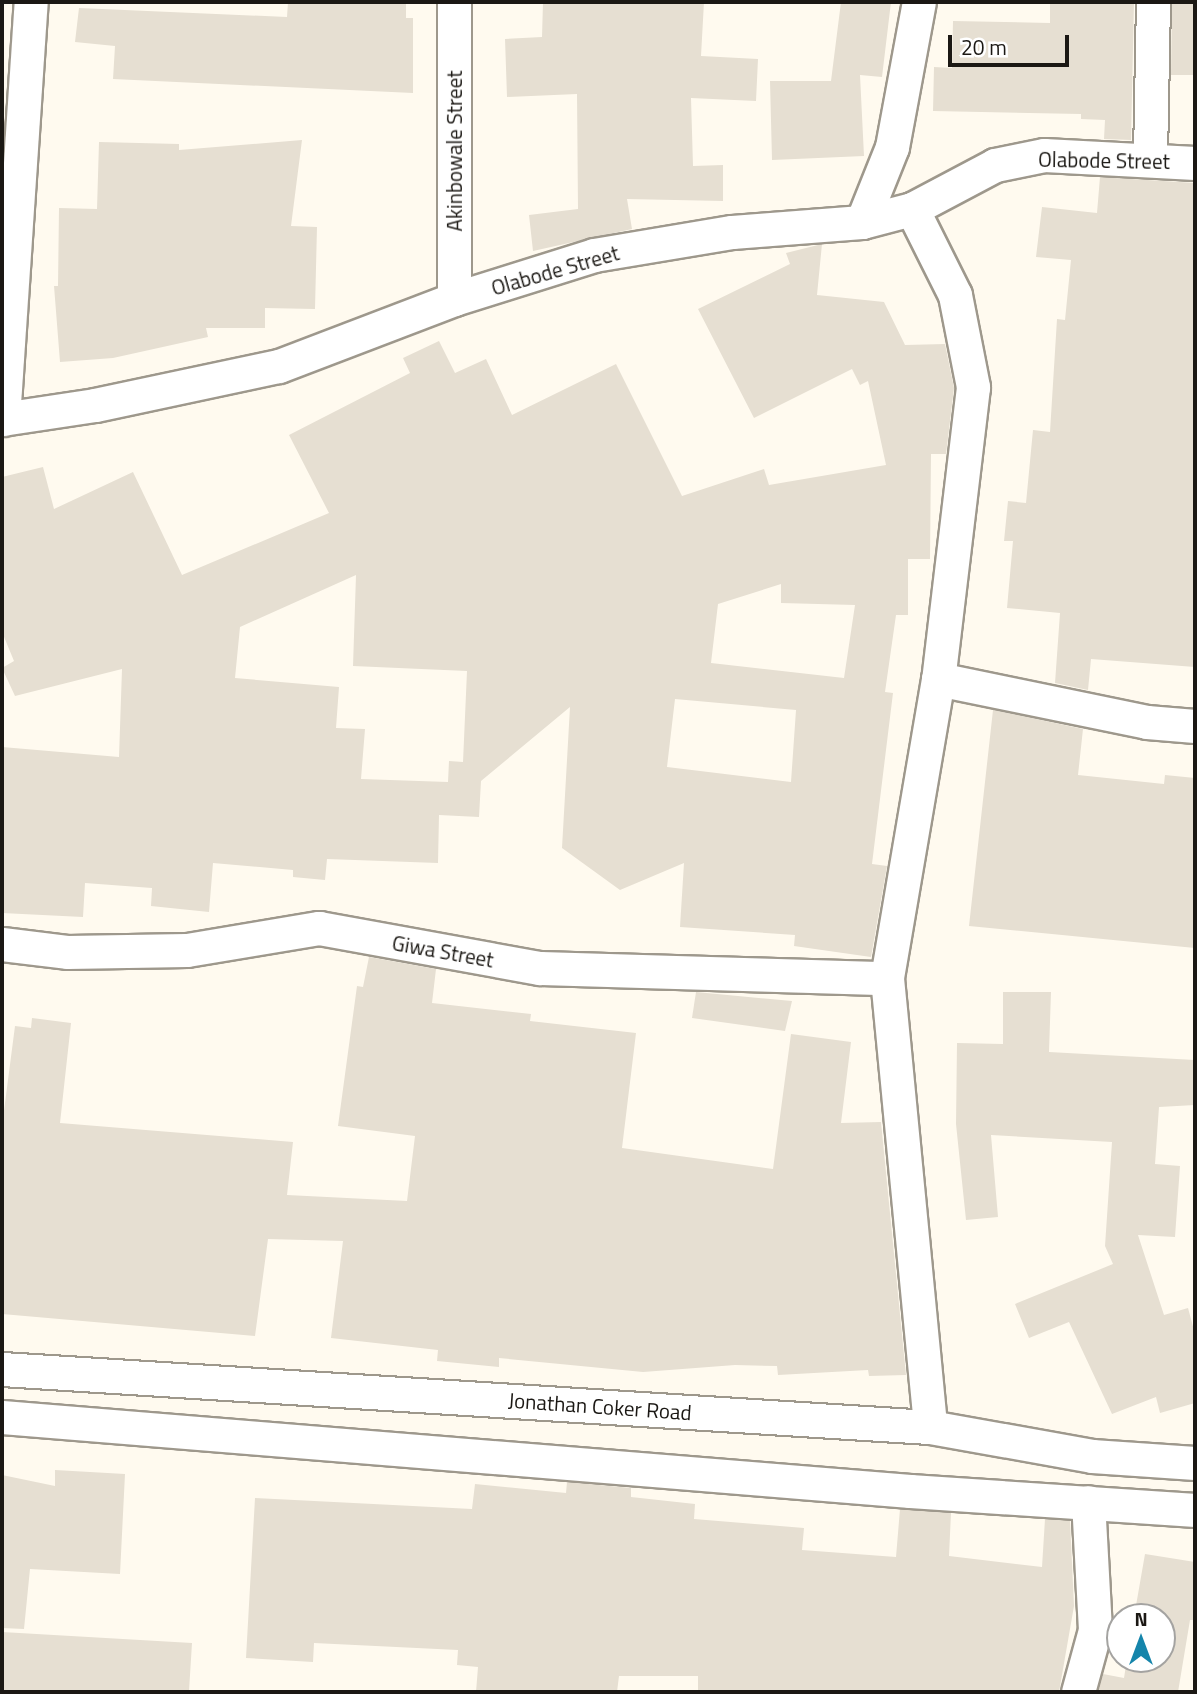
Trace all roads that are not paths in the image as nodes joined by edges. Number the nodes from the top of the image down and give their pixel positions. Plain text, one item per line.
1 (31, 2) edge
2 (454, 2) edge
3 (919, 2) edge
4 (1153, 2) edge
5 (1150, 157) junction
6 (1195, 163) edge
7 (912, 209) junction
8 (862, 222) junction
9 (454, 299) junction
10 (2, 419) edge
11 (938, 679) junction
12 (1195, 726) edge
13 (2, 944) edge
14 (887, 978) junction
15 (2, 1369) edge
16 (2, 1417) edge
17 (930, 1427) junction
18 (1195, 1463) edge
19 (1088, 1502) junction
20 (1195, 1510) edge
21 (1078, 1692) edge

1 - 10 street
2 - 9 street, Akinbowale Street
3 - 8 street
4 - 5 street
5 - 6 street, Olabode Street
5 - 7 street, Olabode Street
7 - 8 street, Olabode Street
7 - 11 street
8 - 9 street, Olabode Street
9 - 10 street, Olabode Street
11 - 12 street
11 - 14 street
13 - 14 street, Giwa Street
14 - 17 street
15 - 17 street, Jonathan Coker Road
16 - 19 street
17 - 18 street, Jonathan Coker Road
19 - 20 street
19 - 21 street

